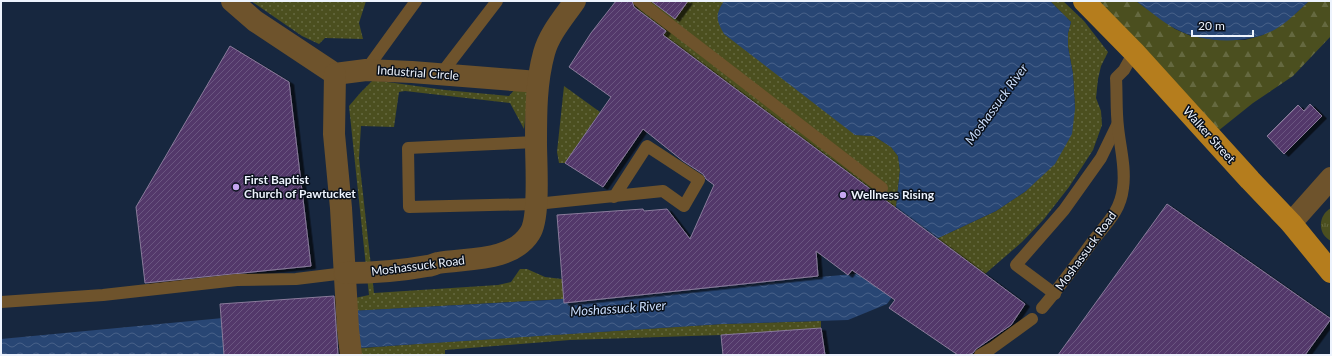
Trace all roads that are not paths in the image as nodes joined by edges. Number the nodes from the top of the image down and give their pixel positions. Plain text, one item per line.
1 (232, 1) edge
2 (416, 1) edge
3 (497, 1) edge
4 (574, 1) edge
5 (639, 1) edge
6 (1084, 1) edge
7 (1134, 52) junction
8 (366, 70) junction
9 (335, 74) junction
10 (441, 74) junction
11 (538, 82) junction
12 (1117, 125) junction
13 (536, 142) junction
14 (1331, 178) edge
15 (882, 188) dead end
16 (614, 197) junction
17 (536, 204) junction
18 (1291, 223) junction
19 (1331, 272) edge
20 (345, 273) junction
21 (1055, 294) junction
22 (1, 302) edge
23 (1042, 308) dead end
24 (1032, 319) dead end
25 (351, 355) edge
26 (980, 355) edge

1 - 9 street
2 - 8 lane
3 - 10 lane
4 - 11 street
5 - 15 lane
6 - 7 main road, Walker Street
7 - 12 lane, Moshassuck Road
7 - 18 main road, Walker Street
8 - 9 street, Industrial Circle
8 - 10 street, Industrial Circle
9 - 20 street
10 - 11 street, Industrial Circle
11 - 13 street, Moshassuck Road
12 - 21 lane, Moshassuck Road
12 - 21 lane
13 - 17 street, Moshassuck Road
13 - 17 lane
14 - 18 street
16 - 16 lane
16 - 17 lane
17 - 20 street, Moshassuck Road
18 - 19 main road, Walker Street
20 - 22 lane
20 - 25 street
21 - 23 lane, Moshassuck Road
24 - 26 lane

